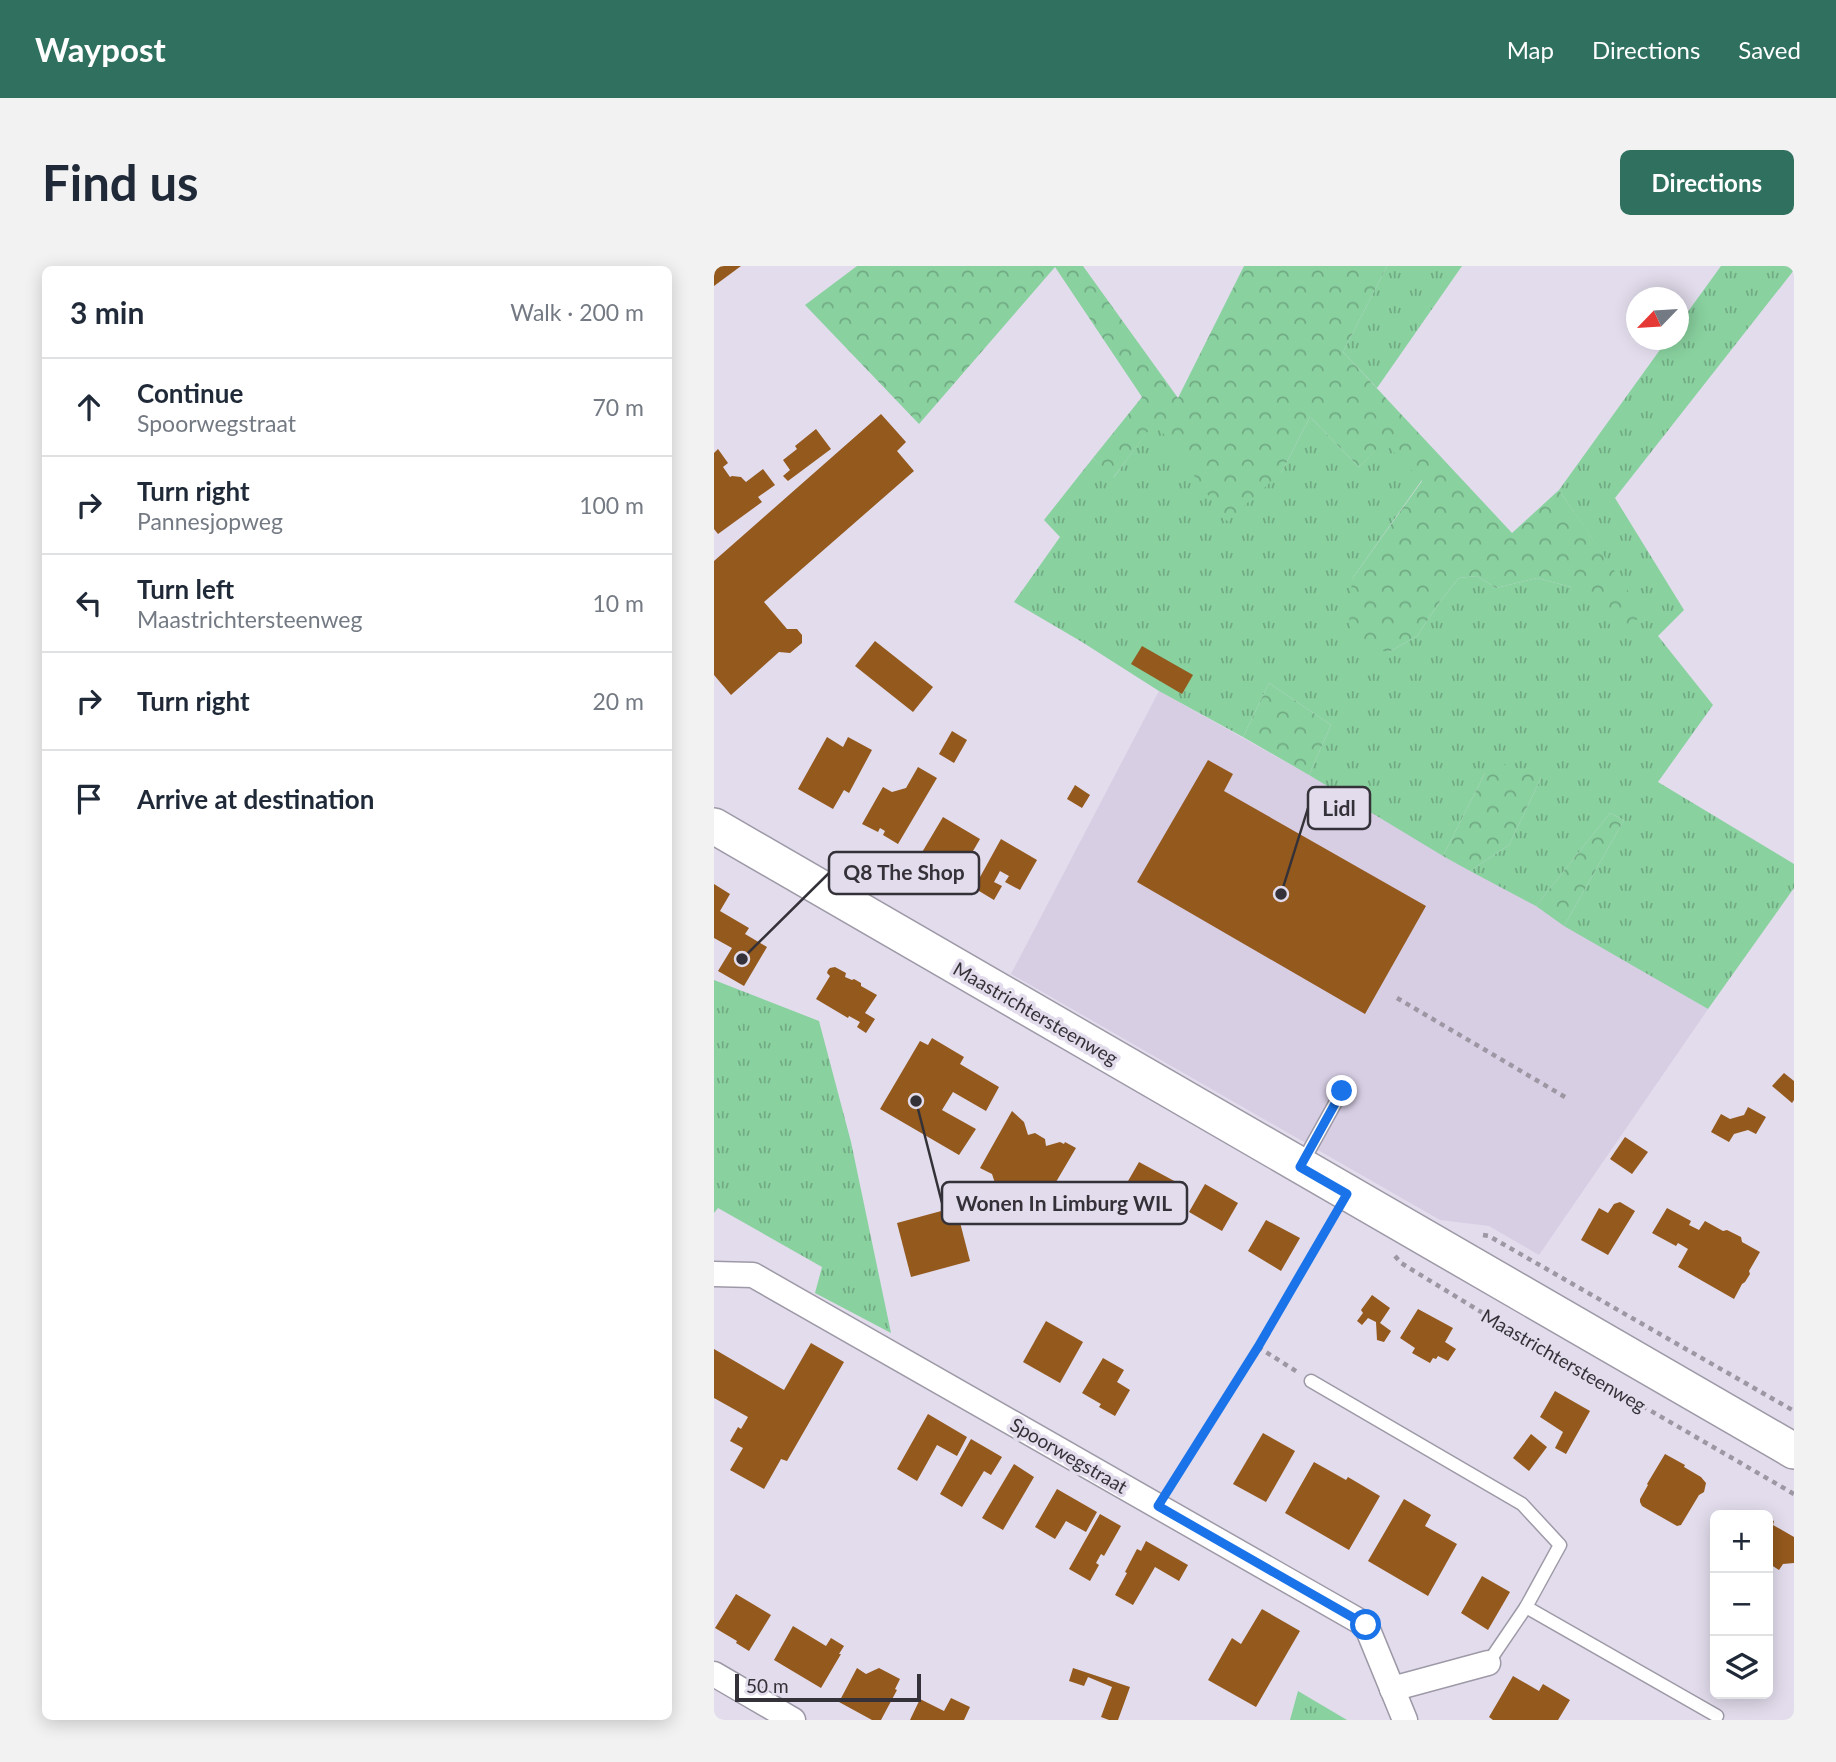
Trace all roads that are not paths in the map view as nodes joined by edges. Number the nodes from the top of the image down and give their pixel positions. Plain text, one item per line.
1 (714, 826) edge
2 (1342, 1091) dead end
3 (1300, 1167) junction
4 (714, 1274) edge
5 (1311, 1381) road end
6 (1794, 1451) edge
7 (1526, 1607) junction
8 (1488, 1663) joint
9 (714, 1674) edge
10 (1392, 1689) junction
11 (1717, 1716) dead end
12 (793, 1720) edge
13 (1405, 1720) edge

1 - 3 main road, Maastrichtersteenweg
2 - 3 lane
3 - 6 main road, Maastrichtersteenweg
4 - 10 street, Spoorwegstraat
5 - 7 lane
7 - 8 lane
7 - 11 lane
8 - 10 street
9 - 12 street
10 - 13 street, Spoorwegstraat

